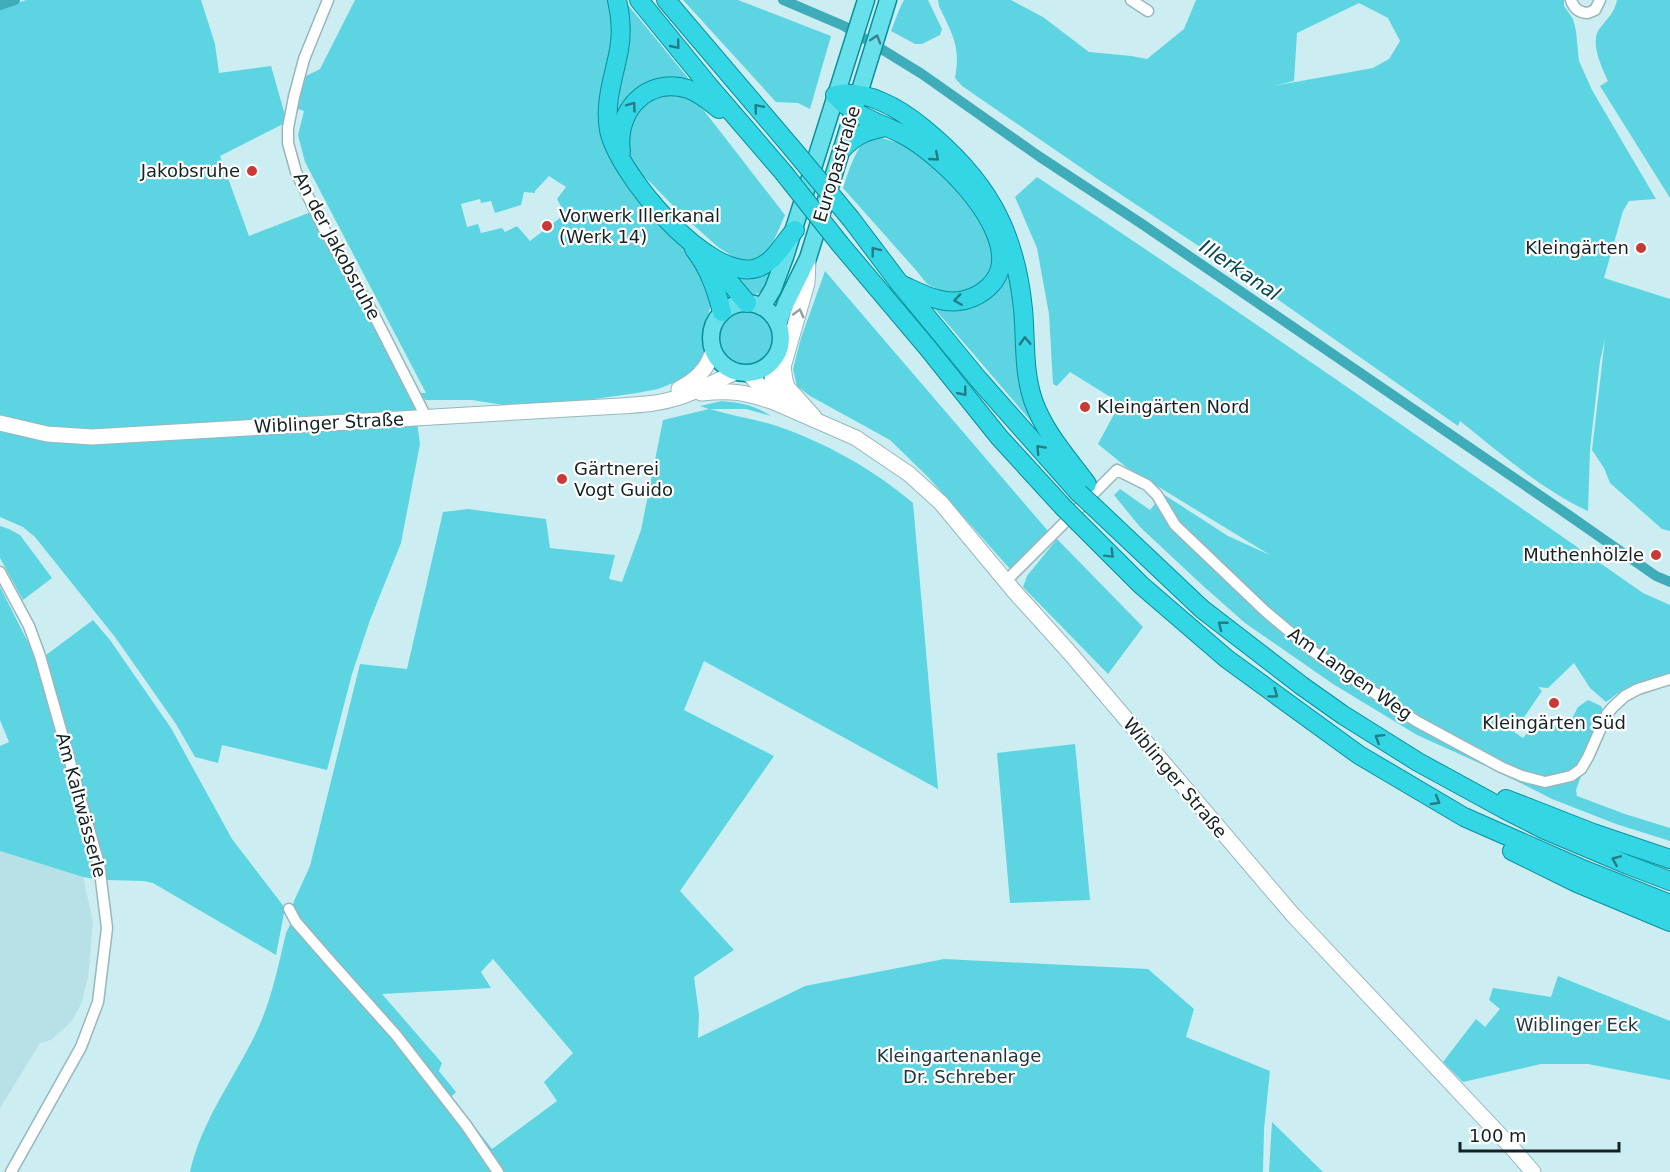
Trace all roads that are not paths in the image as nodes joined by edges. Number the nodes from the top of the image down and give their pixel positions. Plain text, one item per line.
1 (328, 0) edge
2 (617, 0) edge
3 (639, 0) edge
4 (666, 0) edge
5 (1131, 0) edge
6 (1571, 0) edge
7 (1600, 0) edge
8 (865, 4) edge
9 (886, 6) edge
10 (1148, 11) dead end
11 (859, 94) junction
12 (835, 95) junction
13 (853, 112) junction
14 (886, 127) junction
15 (745, 129) junction
16 (842, 149) junction
17 (623, 162) junction
18 (795, 230) junction
19 (682, 234) junction
20 (706, 254) junction
21 (808, 258) junction
22 (900, 284) junction
23 (754, 305) junction
24 (722, 312) junction
25 (778, 324) junction
26 (713, 351) junction
27 (772, 361) junction
28 (742, 372) junction
29 (686, 395) junction
30 (659, 401) junction
31 (776, 403) junction
32 (796, 412) junction
33 (426, 417) junction
34 (818, 421) junction
35 (0, 423) edge
36 (1083, 488) junction
37 (0, 572) edge
38 (1006, 581) junction
39 (1670, 679) edge
40 (1447, 778) junction
41 (1464, 817) junction
42 (1670, 859) edge
43 (1670, 881) edge
44 (1670, 904) edge
45 (289, 909) dead end
46 (1670, 922) edge
47 (11, 1172) edge
48 (498, 1172) edge
49 (1533, 1172) edge

1 - 33 street, An der Jakobsruhe
2 - 17 highway
3 -> 15 highway
22 -> 4 highway, bridge
5 - 10 street
6 - 7 street
8 - 12 main road, Europastraße
11 -> 9 main road, Europastraße
11 - 12 highway
11 - 13 main road, Europastraße
36 -> 11 highway
12 - 13 highway
12 - 18 main road, Europastraße
13 - 14 highway
13 - 16 main road, Europastraße
14 - 16 highway
14 -> 22 highway
17 -> 15 highway
15 -> 41 highway, bridge
16 - 21 main road, Europastraße
17 - 19 highway
18 - 20 highway
18 - 23 main road, Europastraße
19 - 20 highway
19 - 24 highway
20 - 23 highway
21 - 25 main road, Europastraße
34 -> 21 main road
36 -> 22 highway
23 - 24 main road
23 - 25 main road
24 - 26 main road
25 - 27 main road
26 - 28 main road
26 - 30 main road, Wiblinger Straße
27 - 28 main road
27 - 32 main road, Wiblinger Straße
28 - 29 main road, Wiblinger Straße
28 - 31 main road, Wiblinger Straße
29 - 30 main road, Wiblinger Straße
29 - 31 main road
30 - 33 main road, Wiblinger Straße
31 - 32 main road, Wiblinger Straße
32 - 34 main road, Wiblinger Straße
33 - 35 main road, Wiblinger Straße
34 - 38 main road, Wiblinger Straße
40 -> 36 highway
37 - 47 street, Am Kaltwässerle
38 - 39 street, Am Langen Weg
38 - 49 main road, Wiblinger Straße
40 - 42 highway
43 -> 40 highway
41 - 44 highway
41 - 46 highway
45 - 48 street

